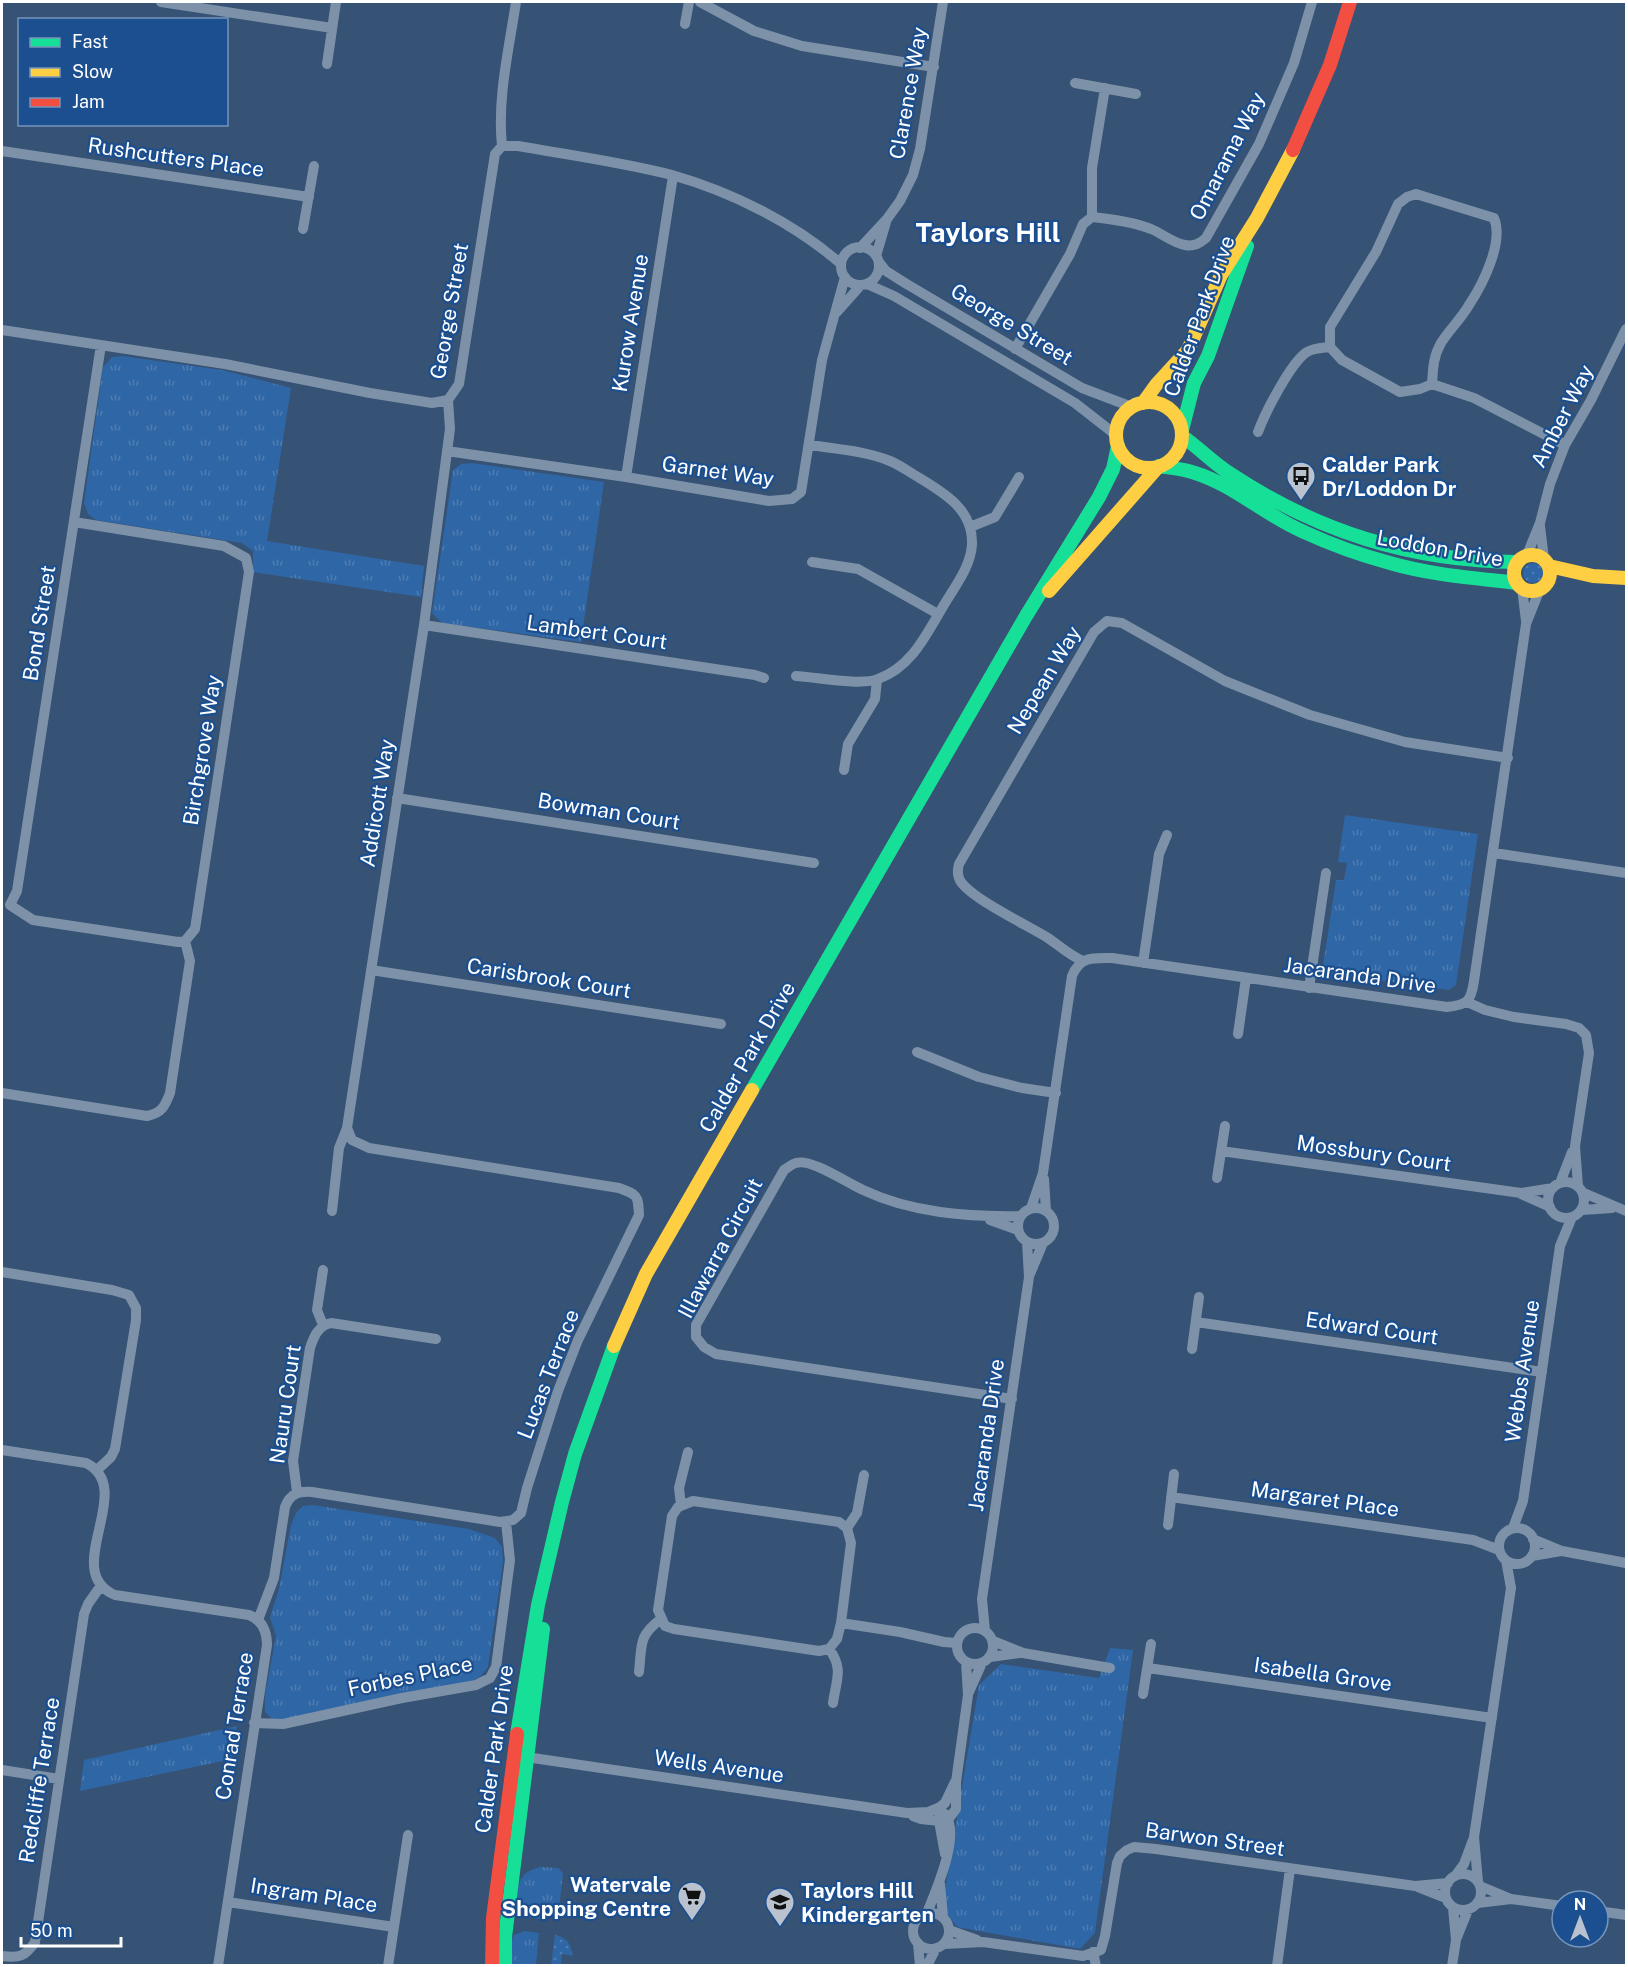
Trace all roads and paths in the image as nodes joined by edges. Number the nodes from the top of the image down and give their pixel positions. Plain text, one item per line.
1 (161, 2) edge
2 (336, 2) edge
3 (516, 2) edge
4 (688, 2) edge
5 (700, 2) edge
6 (944, 2) edge
7 (1312, 2) edge
8 (1350, 2) edge
9 (685, 24) dead end
10 (332, 27) junction
11 (327, 64) dead end
12 (934, 67) junction
13 (1075, 83) dead end
14 (1105, 88) junction
15 (1136, 94) dead end
16 (502, 146) junction
17 (2, 151) edge
18 (314, 166) dead end
19 (673, 176) junction
20 (309, 197) junction
21 (1092, 217) junction
22 (1257, 218) junction
23 (887, 219) junction
24 (303, 229) dead end
25 (817, 243) junction
26 (860, 248) junction
27 (848, 252) junction
28 (877, 259) junction
29 (841, 264) junction
30 (844, 277) junction
31 (864, 285) junction
32 (835, 314) junction
33 (1626, 329) edge
34 (2, 330) edge
35 (101, 345) junction
36 (1330, 346) junction
37 (1015, 349) junction
38 (1432, 384) junction
39 (448, 400) junction
40 (1137, 405) junction
41 (1258, 432) dead end
42 (1182, 433) junction
43 (1117, 441) junction
44 (810, 445) junction
45 (1565, 445) junction
46 (447, 451) junction
47 (1158, 466) junction
48 (626, 477) junction
49 (1019, 477) dead end
50 (74, 522) junction
51 (1540, 523) junction
52 (970, 527) junction
53 (1522, 558) junction
54 (812, 562) dead end
55 (1546, 562) junction
56 (1593, 576) junction
57 (1626, 578) edge
58 (1519, 585) junction
59 (1544, 585) junction
60 (938, 615) junction
61 (1026, 616) junction
62 (1526, 624) junction
63 (424, 625) junction
64 (796, 676) dead end
65 (764, 678) dead end
66 (877, 680) junction
67 (1508, 758) junction
68 (844, 770) dead end
69 (397, 798) junction
70 (1167, 835) dead end
71 (1494, 853) junction
72 (814, 863) dead end
73 (1326, 873) dead end
74 (1626, 873) edge
75 (6, 907) edge
76 (185, 941) junction
77 (1083, 961) junction
78 (1143, 963) junction
79 (371, 970) junction
80 (1246, 978) junction
81 (1309, 988) junction
82 (1467, 1002) junction
83 (721, 1024) dead end
84 (1238, 1034) dead end
85 (917, 1052) dead end
86 (2, 1093) edge
87 (1056, 1093) junction
88 (1225, 1126) dead end
89 (346, 1128) junction
90 (1575, 1146) junction
91 (1221, 1151) junction
92 (1043, 1173) junction
93 (1217, 1178) dead end
94 (1556, 1186) junction
95 (1581, 1190) junction
96 (1521, 1193) junction
97 (1031, 1208) junction
98 (332, 1210) dead end
99 (1582, 1210) junction
100 (1621, 1210) edge
101 (1046, 1211) junction
102 (1553, 1211) junction
103 (1020, 1216) junction
104 (982, 1217) junction
105 (1572, 1217) junction
106 (1018, 1230) junction
107 (1027, 1242) junction
108 (1043, 1242) junction
109 (1560, 1246) junction
110 (322, 1270) dead end
111 (2, 1272) edge
112 (1029, 1277) junction
113 (1199, 1297) dead end
114 (1196, 1322) junction
115 (323, 1325) junction
116 (436, 1339) dead end
117 (1192, 1349) dead end
118 (1542, 1372) junction
119 (1012, 1399) junction
120 (2, 1450) edge
121 (688, 1452) dead end
122 (97, 1470) junction
123 (1174, 1474) dead end
124 (864, 1475) dead end
125 (297, 1492) junction
126 (1171, 1497) junction
127 (1523, 1501) junction
128 (681, 1505) junction
129 (506, 1522) junction
130 (1168, 1525) dead end
131 (847, 1528) junction
132 (1513, 1528) junction
133 (1530, 1535) junction
134 (1502, 1536) junction
135 (1473, 1540) junction
136 (1499, 1550) junction
137 (1562, 1551) junction
138 (1528, 1559) junction
139 (1506, 1560) junction
140 (1626, 1563) edge
141 (100, 1587) junction
142 (1510, 1588) junction
143 (982, 1599) junction
144 (661, 1619) junction
145 (258, 1620) junction
146 (841, 1623) junction
147 (970, 1629) junction
148 (985, 1631) junction
149 (993, 1641) junction
150 (957, 1643) junction
151 (1151, 1644) dead end
152 (829, 1649) junction
153 (1023, 1653) junction
154 (986, 1660) junction
155 (966, 1662) junction
156 (1110, 1668) dead end
157 (1148, 1668) junction
158 (639, 1672) dead end
159 (1143, 1694) dead end
160 (968, 1695) junction
161 (833, 1703) dead end
162 (1492, 1718) junction
163 (254, 1723) junction
164 (520, 1757) junction
165 (2, 1770) edge
166 (59, 1779) junction
167 (956, 1782) junction
168 (940, 1807) junction
169 (907, 1813) junction
170 (944, 1819) junction
171 (408, 1835) dead end
172 (1474, 1837) junction
173 (1290, 1869) junction
174 (1452, 1879) junction
175 (940, 1884) junction
176 (1479, 1884) junction
177 (1415, 1886) junction
178 (1446, 1898) junction
179 (1511, 1899) junction
180 (228, 1902) junction
181 (1478, 1903) junction
182 (1550, 1904) edge
183 (1453, 1908) junction
184 (1468, 1910) junction
185 (927, 1913) junction
186 (1610, 1913) edge
187 (1626, 1915) edge
188 (943, 1917) junction
189 (500, 1920) junction
190 (394, 1927) junction
191 (949, 1930) junction
192 (1456, 1941) junction
193 (983, 1942) junction
194 (918, 1943) junction
195 (940, 1946) junction
196 (1093, 1952) junction
197 (2, 1956) edge
198 (218, 1965) edge
199 (388, 1965) edge
200 (492, 1965) edge
201 (505, 1965) edge
202 (920, 1965) edge
203 (927, 1965) edge
204 (1096, 1965) edge
205 (1277, 1965) edge
206 (1452, 1965) edge

1 - 10 street
2 - 10 street
3 - 16 street
4 - 9 street
5 - 12 street
6 - 12 street, Clarence Way
7 - 21 street, Omarama Way
8 - 22 street, Calder Park Drive
10 - 11 street
12 - 23 street, Clarence Way
13 - 14 street
14 - 15 street
14 - 21 street
16 - 19 street
16 - 39 street, George Street
17 - 20 street, Rushcutters Place
18 - 20 street
19 - 25 street
19 - 48 street, Kurow Avenue
20 - 24 street
21 - 37 street
22 - 40 street, Calder Park Drive
22 - 42 street, Calder Park Drive
23 - 26 street, Clarence Way
23 - 28 street, Clarence Way
25 - 27 street
25 - 29 street
26 - 27 street
26 - 28 street
27 - 29 street
28 - 31 street
28 - 37 street, George Street
29 - 30 street
30 - 31 street
30 - 32 street, Garnet Way
31 - 32 street, Garnet Way
31 - 43 street, George Street
32 - 44 street, Garnet Way
33 - 45 street, Amber Way
34 - 35 street, George Street
35 - 39 street, George Street
35 - 50 street, Bond Street
36 - 38 street
36 - 38 street
36 - 41 street
37 - 40 street, George Street
38 - 45 street
39 - 46 street, Addicott Way
40 - 42 street
40 - 43 street
42 - 47 street
42 - 53 street, Loddon Drive
43 - 47 street
43 - 61 street, Calder Park Drive
44 - 48 street, Garnet Way
44 - 52 street
45 - 51 street, Amber Way
46 - 48 street, Garnet Way
46 - 63 street, Addicott Way
47 - 58 street, Loddon Drive
47 - 61 street, Calder Park Drive
49 - 52 street
50 - 75 street, Bond Street
50 - 76 street, Birchgrove Way
51 - 53 street, Amber Way
51 - 55 street, Amber Way
52 - 60 street
53 - 55 street
53 - 58 street
54 - 60 street
55 - 56 street
55 - 59 street
56 - 57 street
56 - 59 street
58 - 59 street
58 - 62 street
59 - 62 street
60 - 66 street
61 - 164 street, Calder Park Drive
62 - 67 street
63 - 65 street, Lambert Court
63 - 69 street, Addicott Way
64 - 66 street
66 - 68 street
67 - 71 street
67 - 77 street, Nepean Way
69 - 72 street, Bowman Court
69 - 79 street, Addicott Way
70 - 78 street
71 - 74 street
71 - 82 street
73 - 81 street
75 - 76 street
76 - 86 street
77 - 78 street, Jacaranda Drive
77 - 87 street
78 - 80 street, Jacaranda Drive
79 - 83 street, Carisbrook Court
79 - 89 street, Addicott Way
80 - 81 street, Jacaranda Drive
80 - 84 street
81 - 82 street, Jacaranda Drive
82 - 90 street
85 - 87 street
87 - 92 street
88 - 91 street
89 - 98 street, Addicott Way
89 - 129 street, Lucas Terrace
90 - 94 street
90 - 95 street
91 - 93 street
91 - 96 street, Mossbury Court
92 - 97 street
92 - 101 street
94 - 95 street
94 - 96 street, Mossbury Court
94 - 102 street
95 - 99 street
95 - 100 street
96 - 102 street, Mossbury Court
97 - 101 street
97 - 103 street
99 - 100 street
99 - 105 street
101 - 108 street
102 - 105 street
102 - 109 street, Webbs Avenue
103 - 104 street, Illawarra Circuit
103 - 106 street
104 - 106 street, Illawarra Circuit
104 - 119 street, Illawarra Circuit
105 - 109 street, Webbs Avenue
106 - 107 street
107 - 108 street
107 - 112 street, Jacaranda Drive
108 - 112 street, Jacaranda Drive
109 - 118 street, Webbs Avenue
110 - 115 street, Nauru Court
111 - 122 street
112 - 119 street, Jacaranda Drive
113 - 114 street
114 - 117 street
114 - 118 street, Edward Court
115 - 116 street, Nauru Court
115 - 125 street, Nauru Court
118 - 127 street, Webbs Avenue
119 - 143 street, Jacaranda Drive
120 - 122 street
121 - 128 street
122 - 141 street
123 - 126 street
124 - 131 street
125 - 129 street
125 - 145 street
126 - 130 street
126 - 135 street, Margaret Place
127 - 132 street, Webbs Avenue
127 - 133 street, Webbs Avenue
128 - 131 street
128 - 144 street
129 - 163 street, Forbes Place
131 - 146 street
132 - 133 street
132 - 134 street
133 - 137 street
133 - 138 street
134 - 135 street, Margaret Place
134 - 136 street
135 - 136 street, Margaret Place
136 - 139 street
137 - 138 street
137 - 140 street
138 - 139 street
138 - 142 street
139 - 142 street
141 - 145 street
141 - 166 street, Redcliffe Terrace
142 - 162 street
143 - 147 street, Jacaranda Drive
143 - 148 street, Jacaranda Drive
144 - 152 street
144 - 158 street
145 - 163 street, Conrad Terrace
146 - 150 street
146 - 152 street
147 - 148 street
147 - 150 street
148 - 149 street
149 - 153 street
149 - 154 street
150 - 155 street
151 - 157 street
152 - 161 street
153 - 154 street
153 - 156 street
154 - 155 street
154 - 160 street
155 - 160 street
157 - 159 street
157 - 162 street, Isabella Grove
160 - 167 street
162 - 172 street
163 - 180 street, Conrad Terrace
164 - 169 street, Wells Avenue
164 - 189 street, Calder Park Drive
165 - 166 street
166 - 197 street, Redcliffe Terrace
167 - 168 street
167 - 170 street
168 - 169 street, Wells Avenue
168 - 170 street
169 - 170 street, Wells Avenue
170 - 175 street
171 - 190 street
172 - 174 street
172 - 176 street
173 - 177 street, Barwon Street
173 - 196 street, Barwon Street
173 - 205 street
174 - 176 street
174 - 177 street, Barwon Street
174 - 178 street
175 - 185 street
175 - 188 street
176 - 179 street
176 - 181 street
177 - 178 street, Barwon Street
178 - 183 street
179 - 181 street
179 - 182 street
180 - 190 street, Ingram Place
180 - 198 street, Conrad Terrace
181 - 184 street
183 - 184 street
183 - 192 street
184 - 192 street
185 - 188 street
185 - 194 street
186 - 187 street
188 - 191 street
189 - 200 street, Calder Park Drive
189 - 201 street, Calder Park Drive
190 - 199 street
191 - 193 street
191 - 195 street
192 - 206 street
193 - 195 street
193 - 196 street
194 - 195 street
194 - 202 street
195 - 203 street
196 - 204 street

